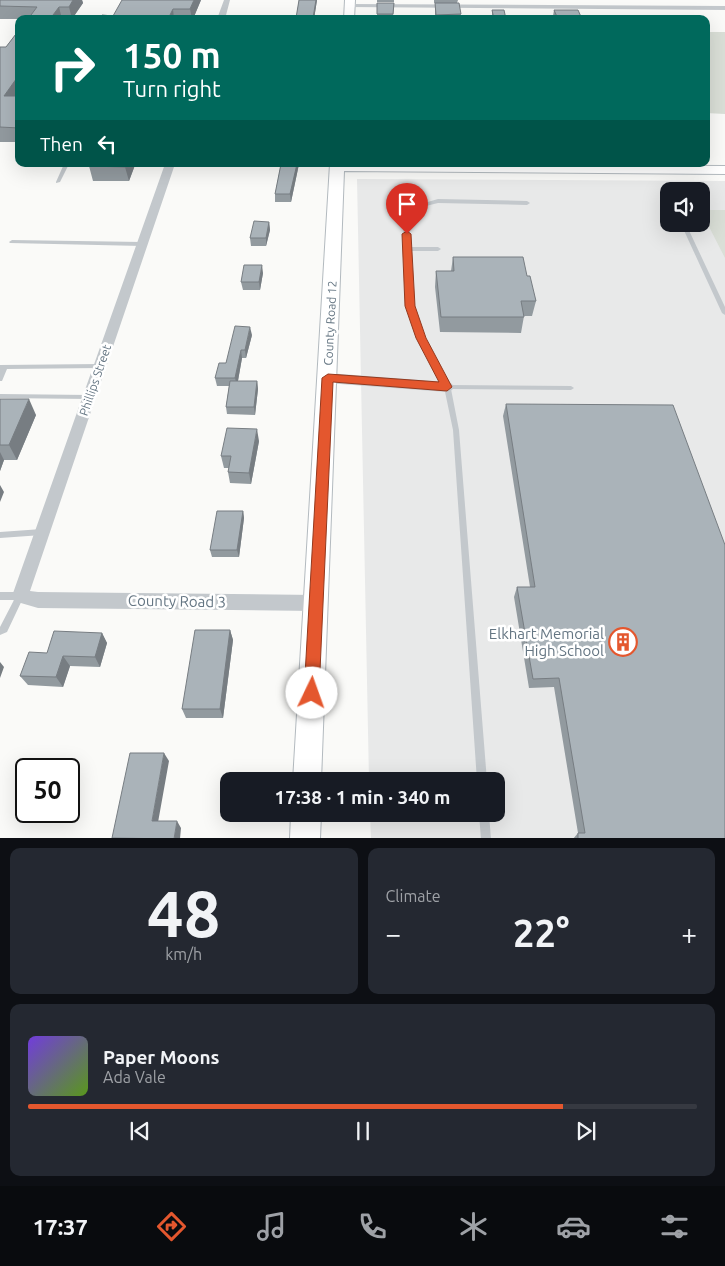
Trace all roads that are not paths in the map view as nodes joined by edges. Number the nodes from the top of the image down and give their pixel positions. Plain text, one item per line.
1 (228, 0) edge
2 (350, 3) edge
3 (481, 3) edge
4 (611, 4) edge
5 (725, 8) edge
6 (222, 15) edge
7 (65, 167) edge
8 (169, 167) edge
9 (337, 167) edge
10 (612, 167) edge
11 (725, 170) edge
12 (58, 182) dead end
13 (527, 203) dead end
14 (687, 232) edge
15 (12, 242) dead end
16 (142, 244) junction
17 (408, 249) junction
18 (438, 250) dead end
19 (725, 313) edge
20 (100, 366) junction
21 (3, 367) edge
22 (328, 378) junction
23 (0, 379) edge
24 (447, 387) junction
25 (571, 388) dead end
26 (0, 396) edge
27 (89, 397) junction
28 (42, 532) junction
29 (0, 534) edge
30 (0, 596) edge
31 (20, 596) junction
32 (316, 603) junction
33 (0, 631) edge
34 (307, 772) edge
35 (481, 772) edge
36 (305, 822) edge
37 (485, 822) edge
38 (304, 838) edge
39 (486, 838) edge

1 - 6 street
2 - 3 street
3 - 4 street
4 - 5 street
7 - 12 lane
8 - 16 street, Phillips Street
9 - 22 main road, County Road 12
10 - 11 main road
13 - 17 lane
14 - 19 lane
15 - 16 lane
16 - 20 street, Phillips Street
17 - 18 lane
17 - 24 lane
20 - 21 lane
20 - 27 street, Phillips Street
21 - 23 lane
22 - 24 street
22 - 32 main road, County Road 12
24 - 25 lane
24 - 35 lane
26 - 27 lane
27 - 28 street, Phillips Street
28 - 29 lane
28 - 31 street, Phillips Street
30 - 31 lane
31 - 32 street, County Road 3
31 - 33 lane, Phillips Street
32 - 34 main road, County Road 12
36 - 38 main road
37 - 39 lane

